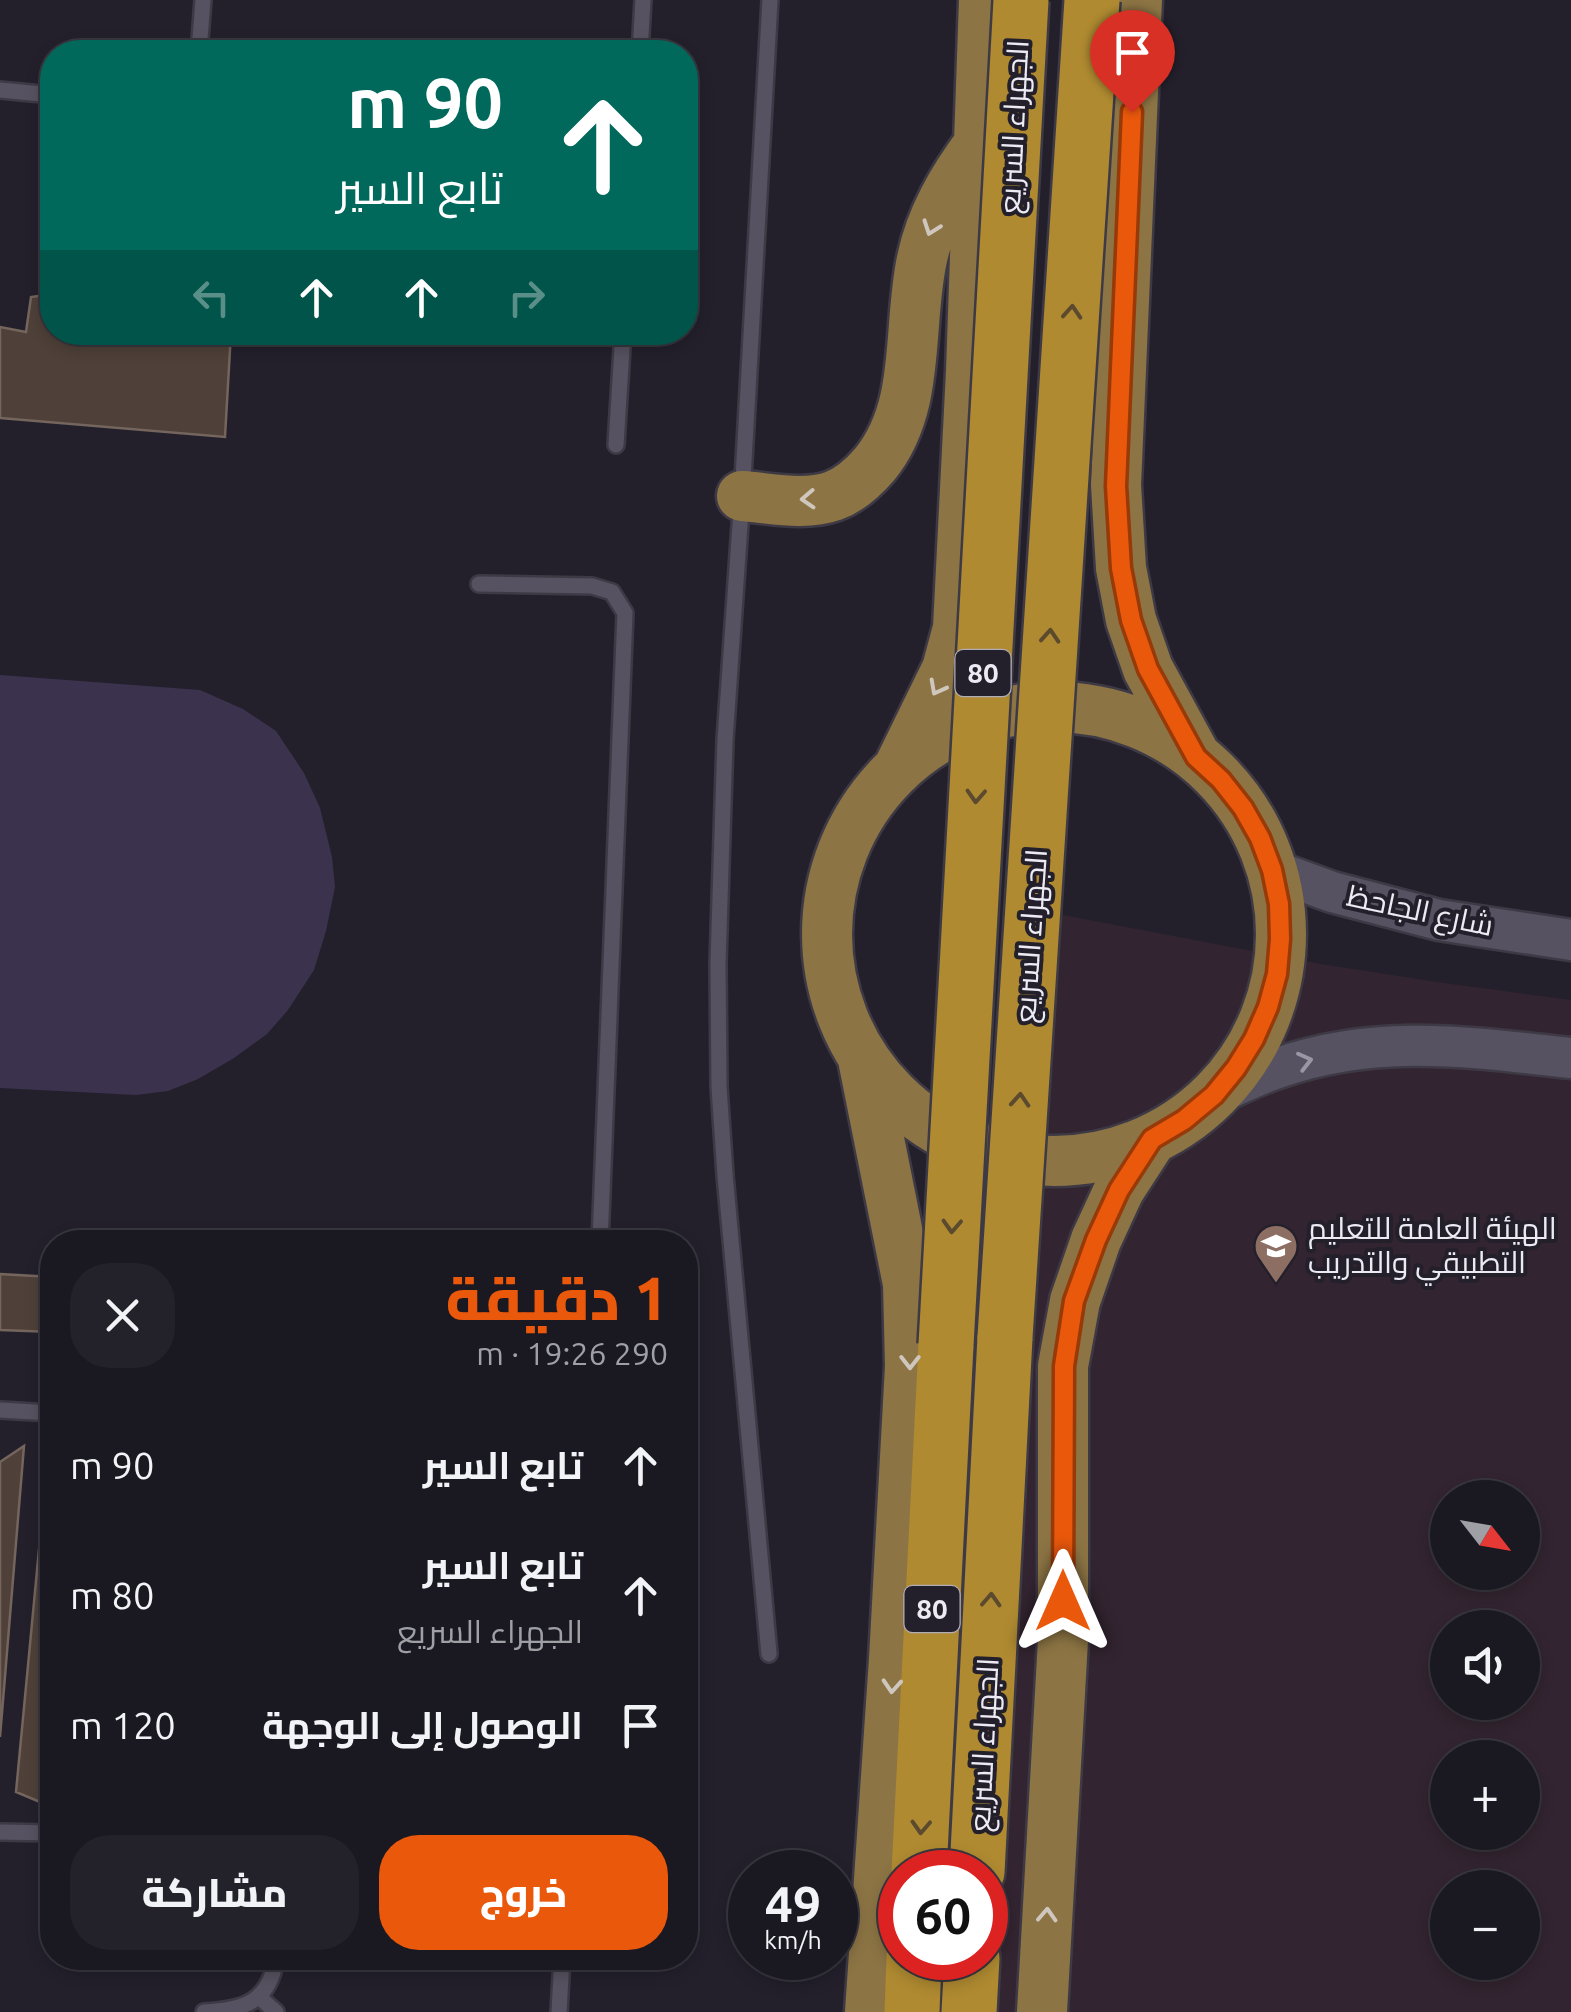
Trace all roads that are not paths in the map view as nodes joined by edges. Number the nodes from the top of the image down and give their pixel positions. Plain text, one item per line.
1 (203, 0) edge
2 (644, 0) edge
3 (770, 0) edge
4 (984, 0) edge
5 (1021, 0) edge
6 (1092, 0) edge
7 (1137, 0) edge
8 (200, 40) edge
9 (641, 40) edge
10 (0, 90) edge
11 (40, 94) edge
12 (979, 144) junction
13 (621, 345) edge
14 (616, 445) dead end
15 (742, 496) junction
16 (479, 584) dead end
17 (1196, 757) junction
18 (897, 771) junction
19 (1272, 870) junction
20 (1571, 940) edge
21 (1571, 1058) edge
22 (863, 1059) junction
23 (1214, 1095) junction
24 (1152, 1139) junction
25 (600, 1230) edge
26 (0, 1410) edge
27 (40, 1412) edge
28 (768, 1654) dead end
29 (0, 1832) edge
30 (40, 1834) edge
31 (920, 1850) edge
32 (978, 1850) edge
33 (273, 1970) edge
34 (561, 1970) edge
35 (913, 1980) edge
36 (971, 1980) edge
37 (259, 1997) junction
38 (204, 2012) edge
39 (276, 2012) edge
40 (559, 2012) edge
41 (870, 2012) edge
42 (912, 2012) edge
43 (970, 2012) edge
44 (1042, 2012) edge

1 - 8 lane
2 - 9 lane
3 - 15 lane
4 - 12 main road, الجهراء السريع
5 -> 31 highway, الجهراء السريع / 80, bridge
32 -> 6 highway, الجهراء السريع / 80, bridge
7 - 17 main road
10 - 11 lane
12 -> 15 main road
12 -> 18 main road, الجهراء السريع
13 - 14 lane
15 - 28 lane
16 - 25 lane
17 - 18 main road
17 - 19 main road
18 - 22 main road
19 - 20 street, شارع الجاحظ
19 - 23 main road
23 -> 21 street
22 - 24 main road
22 -> 41 main road
23 - 24 main road
44 -> 24 main road
26 - 27 lane
29 - 30 lane
33 - 37 lane
34 - 40 lane
35 - 42 highway
36 - 43 highway
37 - 38 lane
37 - 39 lane

